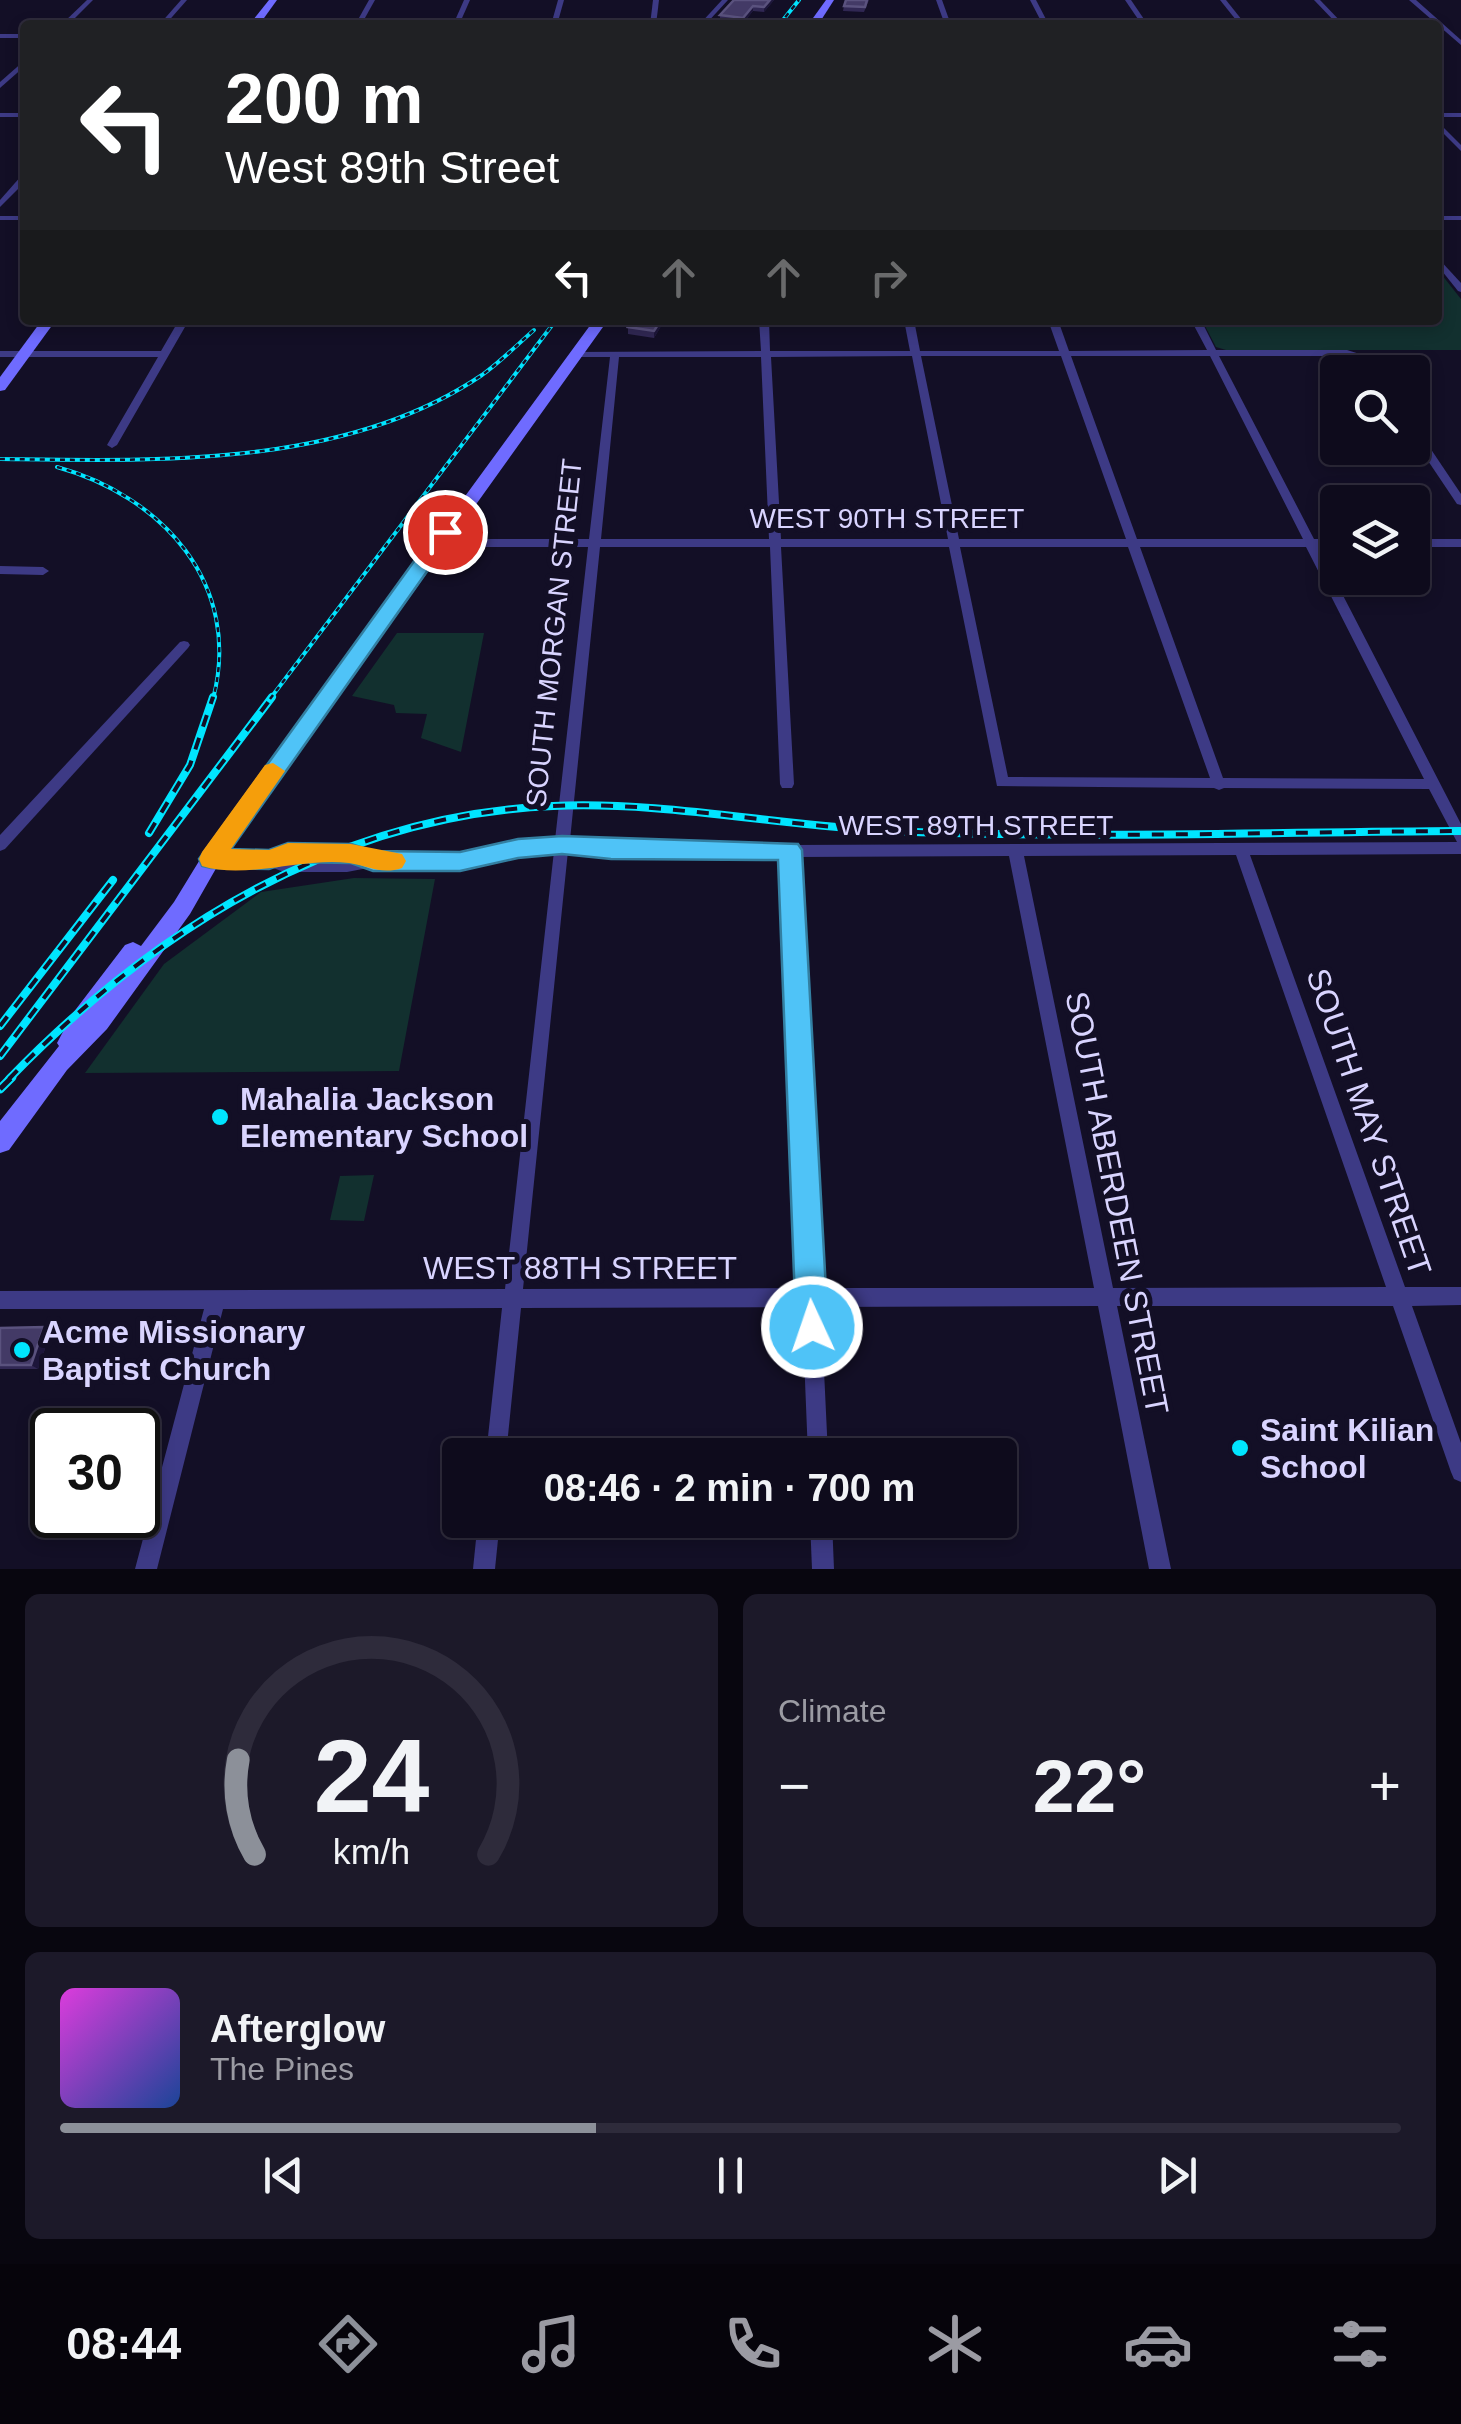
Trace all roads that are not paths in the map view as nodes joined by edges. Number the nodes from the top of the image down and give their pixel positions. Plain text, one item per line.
1 (90, 0) edge
2 (184, 0) edge
3 (273, 0) edge
4 (725, 0) edge
5 (1222, 0) edge
6 (1317, 0) edge
7 (1412, 0) edge
8 (69, 20) edge
9 (166, 20) edge
10 (258, 20) edge
11 (707, 20) edge
12 (1239, 20) edge
13 (1336, 20) edge
14 (1436, 20) edge
15 (20, 67) edge
16 (0, 86) edge
17 (1442, 128) edge
18 (1461, 148) edge
19 (20, 183) edge
20 (0, 205) edge
21 (1442, 265) edge
22 (1461, 289) edge
23 (30, 325) edge
24 (43, 325) edge
25 (181, 325) edge
26 (596, 325) edge
27 (764, 325) edge
28 (910, 325) edge
29 (1055, 325) edge
30 (1198, 325) edge
31 (164, 354) junction
32 (576, 354) junction
33 (615, 354) junction
34 (765, 354) junction
35 (916, 354) junction
36 (1065, 354) junction
37 (1213, 354) junction
38 (1356, 355) edge
39 (8, 357) edge
40 (0, 387) edge
41 (112, 446) dead end
42 (1430, 456) edge
43 (1461, 502) edge
44 (436, 543) junction
45 (594, 543) junction
46 (774, 543) junction
47 (954, 543) junction
48 (1133, 543) junction
49 (1310, 543) junction
50 (1320, 543) edge
51 (1430, 543) edge
52 (1461, 543) edge
53 (0, 570) edge
54 (42, 571) dead end
55 (184, 645) dead end
56 (786, 784) dead end
57 (1434, 784) junction
58 (1219, 785) junction
59 (1453, 807) edge
60 (1461, 838) edge
61 (0, 845) edge
62 (562, 845) junction
63 (1461, 848) edge
64 (790, 850) junction
65 (1015, 850) junction
66 (1241, 850) junction
67 (211, 859) junction
68 (0, 1141) edge
69 (1105, 1296) junction
70 (1399, 1296) junction
71 (1461, 1296) edge
72 (513, 1297) junction
73 (810, 1298) junction
74 (0, 1300) edge
75 (216, 1300) junction
76 (498, 1438) edge
77 (817, 1438) edge
78 (1461, 1472) edge
79 (487, 1538) edge
80 (821, 1538) edge
81 (146, 1569) edge
82 (484, 1569) edge
83 (823, 1569) edge
84 (1160, 1569) edge

1 - 8 street
2 - 9 street
3 - 10 main road
4 - 11 street
5 - 12 street
6 - 13 street
7 - 14 street
15 - 16 street
17 - 18 street
19 - 20 street
21 - 22 street
23 - 39 main road
24 - 39 main road
25 - 31 street
26 - 32 main road
27 - 34 street
28 - 35 street
29 - 36 street
30 - 37 street
31 - 39 street
31 - 41 street
32 - 33 street
32 - 44 main road
33 - 34 street
33 - 45 street, SOUTH MORGAN STREET
34 - 35 street
34 - 46 street
35 - 36 street
35 - 47 street
36 - 37 street
36 - 48 street
37 - 38 street
37 - 49 street
39 - 40 main road
42 - 43 street
44 - 45 street, WEST 90TH STREET
44 - 67 main road
45 - 46 street, WEST 90TH STREET
45 - 62 street, SOUTH MORGAN STREET
46 - 47 street, WEST 90TH STREET
46 - 56 street
47 - 48 street, WEST 90TH STREET
47 - 58 street, WEST 89TH STREET
48 - 49 street, WEST 90TH STREET
48 - 58 street
49 - 50 street, WEST 90TH STREET
49 - 57 street
51 - 52 street
53 - 54 street
55 - 61 street
57 - 58 street, WEST 89TH STREET
57 - 59 street
59 - 60 street
62 - 64 street, WEST 89TH STREET
62 - 67 street, WEST 89TH STREET
62 - 72 street, SOUTH MORGAN STREET
63 - 66 street, WEST 89TH STREET
64 - 65 street, WEST 89TH STREET
64 - 73 street
65 - 66 street, WEST 89TH STREET
65 - 69 street, SOUTH ABERDEEN STREET
66 - 70 street, SOUTH MAY STREET
67 - 68 main road
69 - 70 street, WEST 88TH STREET
69 - 73 street, WEST 88TH STREET
69 - 84 street, SOUTH ABERDEEN STREET
70 - 71 street, WEST 88TH STREET
70 - 78 street, SOUTH MAY STREET
72 - 73 street, WEST 88TH STREET
72 - 75 street, WEST 88TH STREET
72 - 76 street, SOUTH MORGAN STREET
73 - 77 street
74 - 75 street, WEST 88TH STREET
75 - 81 street
79 - 82 street
80 - 83 street

